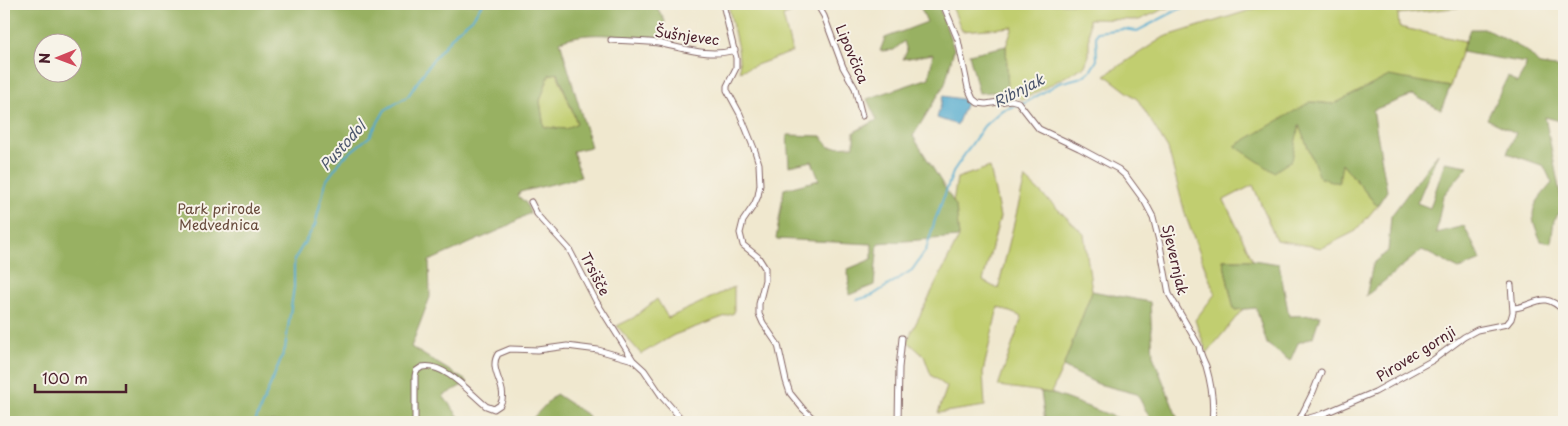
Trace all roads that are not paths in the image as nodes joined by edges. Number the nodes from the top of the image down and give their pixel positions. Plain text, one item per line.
1 (723, 4) edge
2 (817, 4) edge
3 (943, 4) edge
4 (611, 40) dead end
5 (734, 50) junction
6 (862, 116) dead end
7 (531, 202) dead end
8 (1511, 285) dead end
9 (1514, 308) junction
10 (1564, 311) edge
11 (902, 338) dead end
12 (633, 360) junction
13 (1320, 372) dead end
14 (1323, 414) junction
15 (414, 422) edge
16 (684, 422) edge
17 (817, 422) edge
18 (898, 422) edge
19 (1212, 422) edge
20 (1298, 422) edge
21 (1327, 422) edge

1 - 5 street
2 - 6 street, Lipovčica
3 - 19 street, Sjevernjak
4 - 5 street, Šušnjevec
5 - 17 street, Šušnjevec
7 - 12 street, Trsišče
8 - 9 street
9 - 10 street
9 - 14 street, Pirovec gornji
11 - 18 street
12 - 15 street
12 - 16 street, Trsišče
13 - 20 street, Pirovec gornji
14 - 20 street, Pirovec gornji
14 - 21 street

